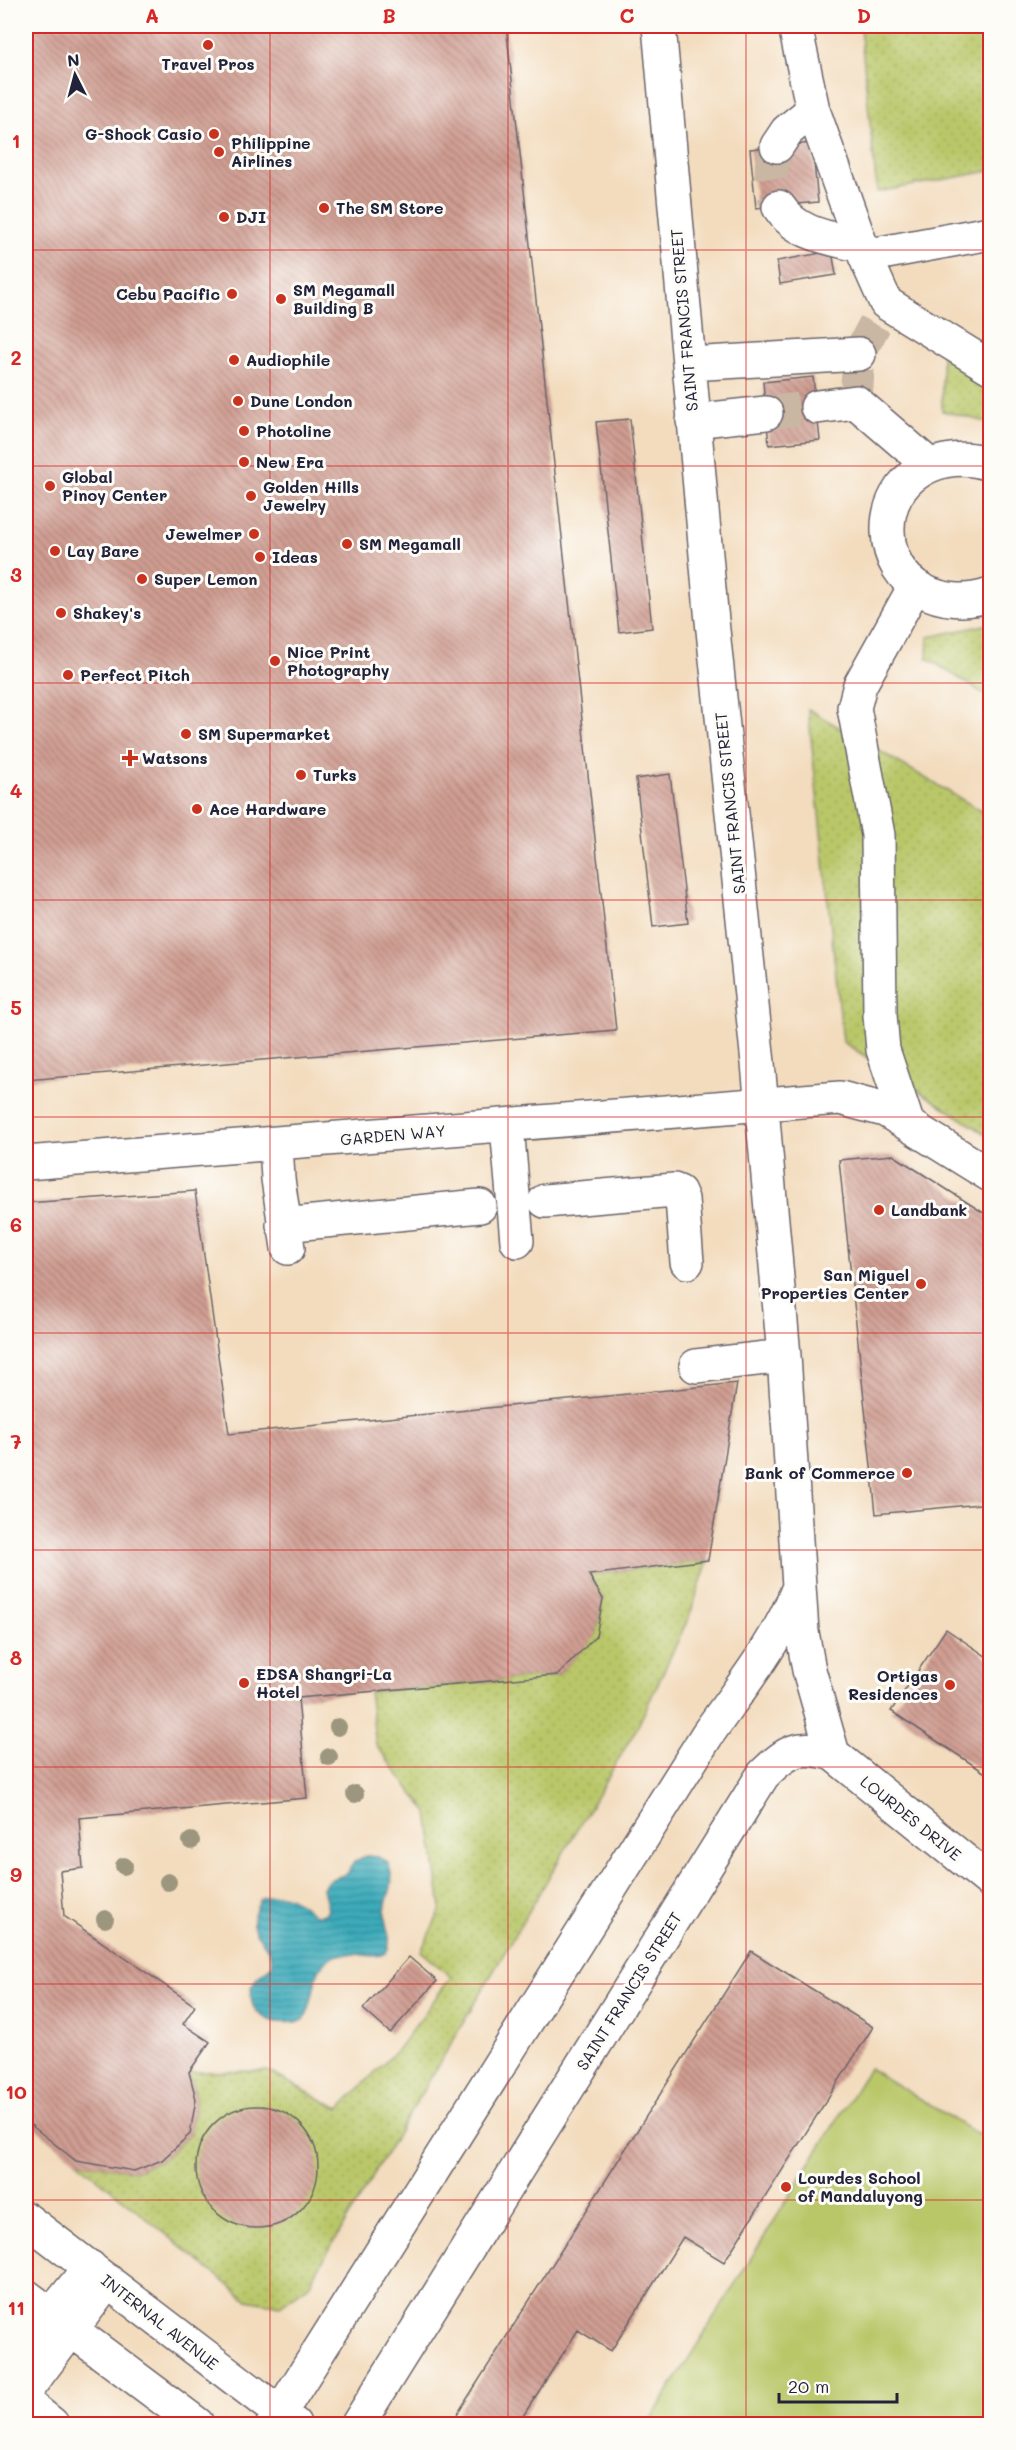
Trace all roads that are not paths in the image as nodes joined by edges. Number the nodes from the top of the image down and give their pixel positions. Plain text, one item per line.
1 (659, 26) edge
2 (795, 26) edge
3 (813, 110) junction
4 (777, 146) tunnel mouth
5 (779, 207) tunnel mouth
6 (990, 233) edge
7 (863, 251) junction
8 (859, 354) dead end
9 (688, 364) junction
10 (990, 367) edge
11 (817, 407) tunnel mouth
12 (766, 413) tunnel mouth
13 (693, 421) junction
14 (990, 464) edge
15 (929, 465) junction
16 (915, 586) junction
17 (990, 595) edge
18 (761, 1106) junction
19 (907, 1122) junction
20 (507, 1126) junction
21 (276, 1144) junction
22 (26, 1163) edge
23 (990, 1175) edge
24 (545, 1201) dead end
25 (480, 1206) dead end
26 (517, 1241) dead end
27 (687, 1262) dead end
28 (784, 1356) junction
29 (696, 1366) dead end
30 (801, 1581) junction
31 (833, 1754) junction
32 (990, 1881) edge
33 (26, 2219) edge
34 (99, 2274) junction
35 (48, 2314) edge
36 (26, 2346) edge
37 (26, 2390) edge
38 (26, 2403) edge
39 (282, 2421) edge
40 (52, 2424) edge
41 (197, 2424) edge
42 (358, 2424) edge

1 - 9 street, SAINT FRANCIS STREET
2 - 3 street
3 - 4 street
3 - 7 street
5 - 7 street
6 - 7 street
7 - 10 street
8 - 9 street
9 - 13 street, SAINT FRANCIS STREET
11 - 15 street
12 - 13 street
13 - 18 street, SAINT FRANCIS STREET
14 - 15 street
15 - 16 street
16 - 17 street
16 - 19 street
18 - 19 street, GARDEN WAY
18 - 20 street, GARDEN WAY
18 - 28 street, SAINT FRANCIS STREET
19 - 23 street, GARDEN WAY
20 - 21 street, GARDEN WAY
20 - 26 street
21 - 22 street, GARDEN WAY
21 - 25 street
24 - 27 street
28 - 29 street
28 - 30 street, SAINT FRANCIS STREET
30 - 31 street, SAINT FRANCIS STREET
30 - 39 street, SAINT FRANCIS STREET
31 - 32 street, LOURDES DRIVE
31 - 42 street, SAINT FRANCIS STREET
33 - 34 street, INTERNAL AVENUE
34 - 35 street
34 - 39 street, INTERNAL AVENUE
35 - 36 street
35 - 37 street
35 - 41 street
38 - 40 street

